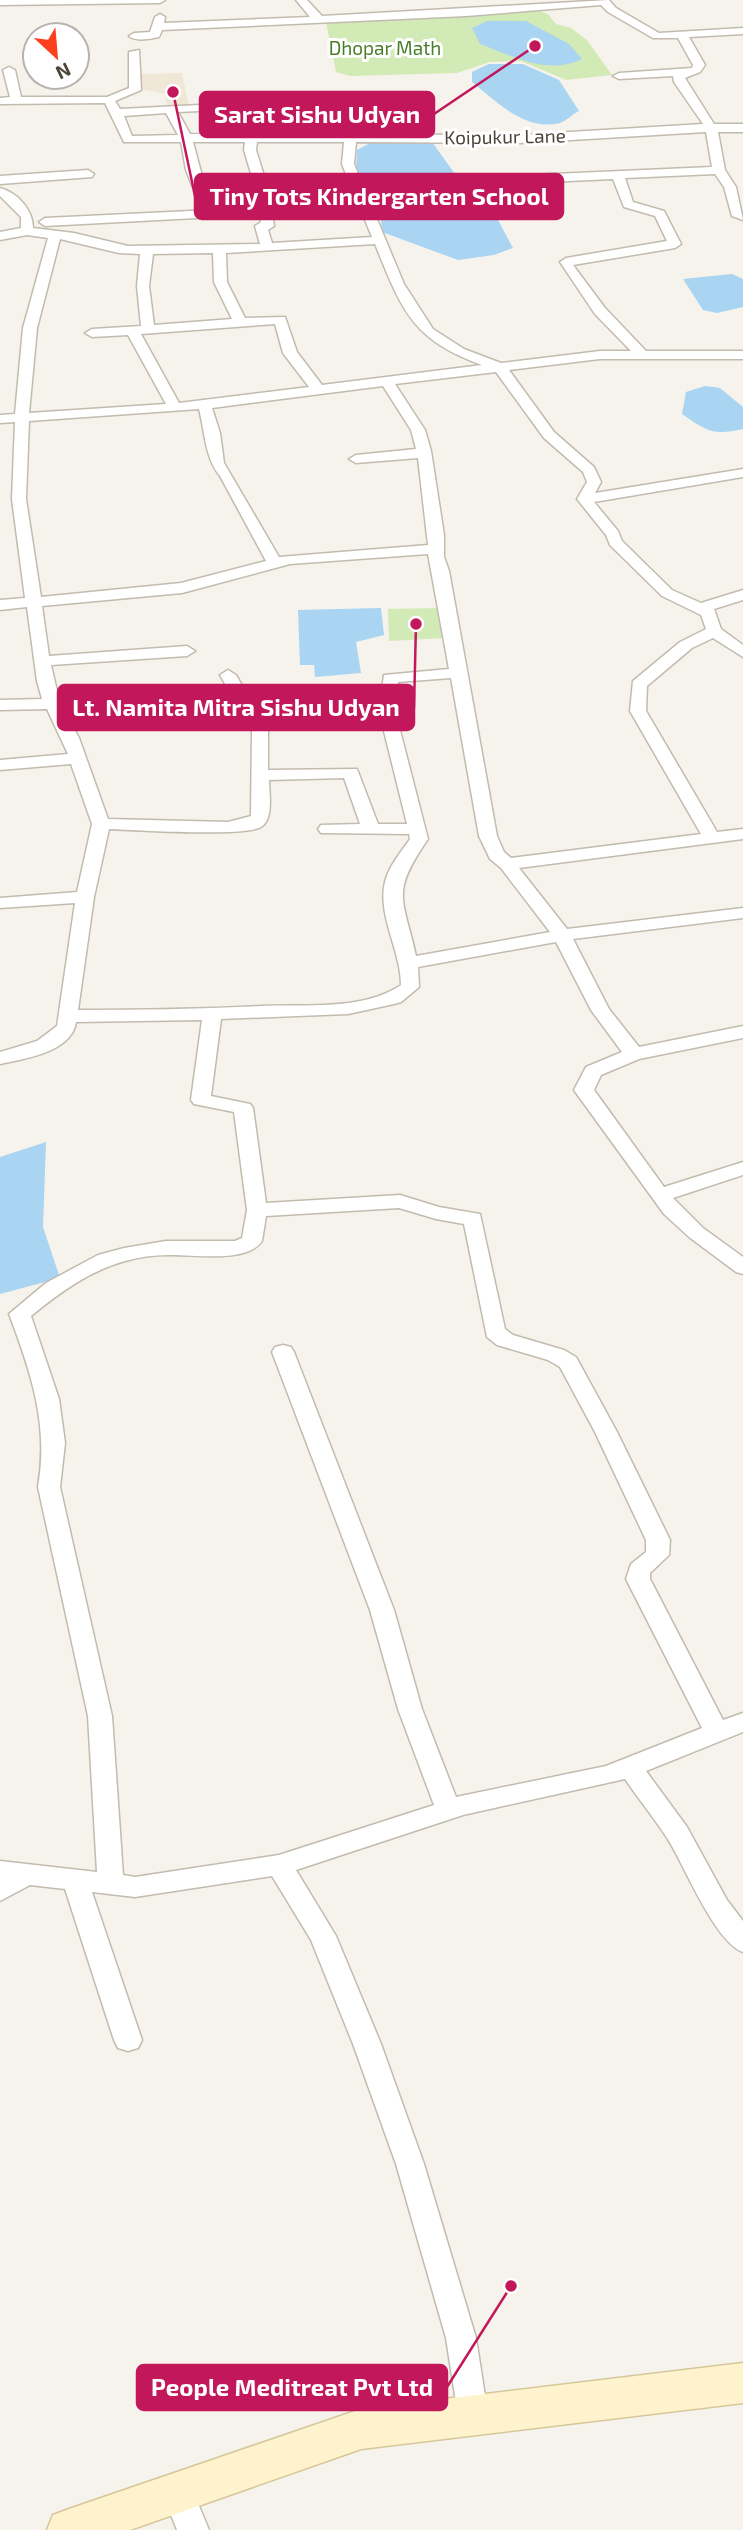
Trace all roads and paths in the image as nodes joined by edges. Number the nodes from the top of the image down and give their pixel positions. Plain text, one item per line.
1 (159, 0) edge
2 (301, 0) edge
3 (604, 1) edge
4 (0, 2) edge
5 (318, 20) junction
6 (158, 27) junction
7 (743, 31) edge
8 (682, 34) junction
9 (134, 36) dead end
10 (135, 51) dead end
11 (9, 70) dead end
12 (684, 72) junction
13 (619, 76) dead end
14 (16, 100) junction
15 (108, 100) junction
16 (0, 101) edge
17 (239, 106) dead end
18 (170, 109) junction
19 (117, 113) junction
20 (711, 128) junction
21 (743, 128) edge
22 (350, 137) junction
23 (186, 138) junction
24 (252, 138) junction
25 (88, 174) dead end
26 (617, 174) junction
27 (722, 174) junction
28 (741, 177) edge
29 (0, 180) edge
30 (483, 181) dead end
31 (359, 190) junction
32 (0, 192) edge
33 (263, 193) junction
34 (365, 206) junction
35 (266, 210) junction
36 (211, 214) dead end
37 (743, 216) edge
38 (27, 227) junction
39 (55, 235) junction
40 (0, 236) edge
41 (381, 240) junction
42 (267, 248) junction
43 (147, 250) junction
44 (220, 251) junction
45 (240, 322) junction
46 (132, 330) junction
47 (148, 330) junction
48 (92, 333) dead end
49 (641, 354) junction
50 (743, 355) edge
51 (500, 367) junction
52 (387, 382) junction
53 (320, 390) junction
54 (204, 404) junction
55 (175, 408) junction
56 (21, 418) junction
57 (0, 419) edge
58 (424, 453) junction
59 (356, 458) dead end
60 (743, 473) edge
61 (584, 499) junction
62 (437, 550) junction
63 (274, 562) junction
64 (743, 595) edge
65 (35, 601) junction
66 (0, 606) edge
67 (700, 608) junction
68 (714, 631) junction
69 (187, 651) dead end
70 (743, 652) edge
71 (42, 661) junction
72 (458, 673) junction
73 (228, 675) dead end
74 (52, 704) junction
75 (0, 705) edge
76 (78, 758) junction
77 (0, 765) edge
78 (261, 775) junction
79 (101, 824) junction
80 (327, 829) dead end
81 (371, 829) junction
82 (416, 829) junction
83 (743, 834) edge
84 (712, 838) junction
85 (506, 864) junction
86 (85, 897) junction
87 (0, 903) edge
88 (743, 913) edge
89 (563, 936) junction
90 (410, 963) junction
91 (212, 1014) junction
92 (68, 1016) junction
93 (743, 1031) edge
94 (634, 1054) junction
95 (0, 1058) edge
96 (743, 1168) edge
97 (660, 1195) junction
98 (257, 1210) junction
99 (743, 1267) edge
100 (284, 1352) dead end
101 (743, 1722) edge
102 (717, 1732) junction
103 (630, 1767) junction
104 (448, 1810) junction
105 (279, 1865) junction
106 (0, 1871) edge
107 (27, 1874) junction
108 (75, 1880) junction
109 (111, 1884) junction
110 (0, 1891) edge
111 (743, 1941) edge
112 (128, 2040) dead end
113 (743, 2383) edge
114 (472, 2415) junction
115 (185, 2511) edge
116 (69, 2530) edge

1 - 4 street
1 - 6 street
2 - 5 street
3 - 5 street
3 - 8 street
5 - 6 street
6 - 9 street
7 - 8 street
8 - 12 street
10 - 15 street
11 - 14 street
12 - 13 street
12 - 20 street
14 - 15 street
14 - 16 street
15 - 19 street
17 - 18 street
18 - 19 street
18 - 23 street
19 - 23 street, Koipukur Lane
20 - 21 street, Koipukur Lane
20 - 22 street, Koipukur Lane
20 - 27 street
22 - 24 street, Koipukur Lane
22 - 31 street
23 - 24 street, Koipukur Lane
23 - 33 street
24 - 33 street
25 - 29 street
26 - 27 street
26 - 30 street
26 - 49 street
27 - 28 street
27 - 37 street
31 - 33 street
31 - 34 street
32 - 38 street
33 - 35 street
34 - 35 street
34 - 41 street
35 - 42 street
36 - 38 street
38 - 39 street
38 - 40 street
39 - 43 street
39 - 56 street
41 - 42 street
41 - 51 street
42 - 44 street
43 - 44 street
43 - 47 street
44 - 45 street
45 - 47 street
45 - 53 street
46 - 47 street
46 - 48 street
46 - 55 street
49 - 50 street
49 - 51 street
51 - 52 street
51 - 61 street
52 - 53 street
52 - 58 street
53 - 54 street
54 - 55 street
54 - 63 street
55 - 56 street
56 - 57 street
56 - 65 street
58 - 59 street
58 - 62 street
60 - 61 street
61 - 67 street
62 - 63 street
62 - 72 street
63 - 65 street
64 - 67 street
65 - 66 street
65 - 71 street
67 - 68 street
68 - 70 street
68 - 84 street
69 - 71 street
71 - 74 street
72 - 82 street
72 - 85 street
73 - 78 street
74 - 75 street
74 - 76 street
76 - 77 street
76 - 79 street
78 - 79 street
78 - 81 street
79 - 86 street
80 - 81 street
81 - 82 street
82 - 90 street
83 - 84 street
84 - 85 street
85 - 89 street
86 - 87 street
86 - 92 street
88 - 89 street
89 - 90 street
89 - 94 street
90 - 91 street
91 - 92 street
91 - 98 street
92 - 95 street
93 - 94 street
94 - 97 street
96 - 97 street
97 - 99 street
98 - 102 street
98 - 109 street
100 - 104 street
101 - 102 street
102 - 103 street
103 - 104 street
103 - 111 street
104 - 105 street
105 - 109 street
105 - 114 street
106 - 107 street
107 - 108 street
107 - 110 street
108 - 109 street
108 - 112 street
113 - 114 main road
114 - 115 main road
115 - 116 main road

